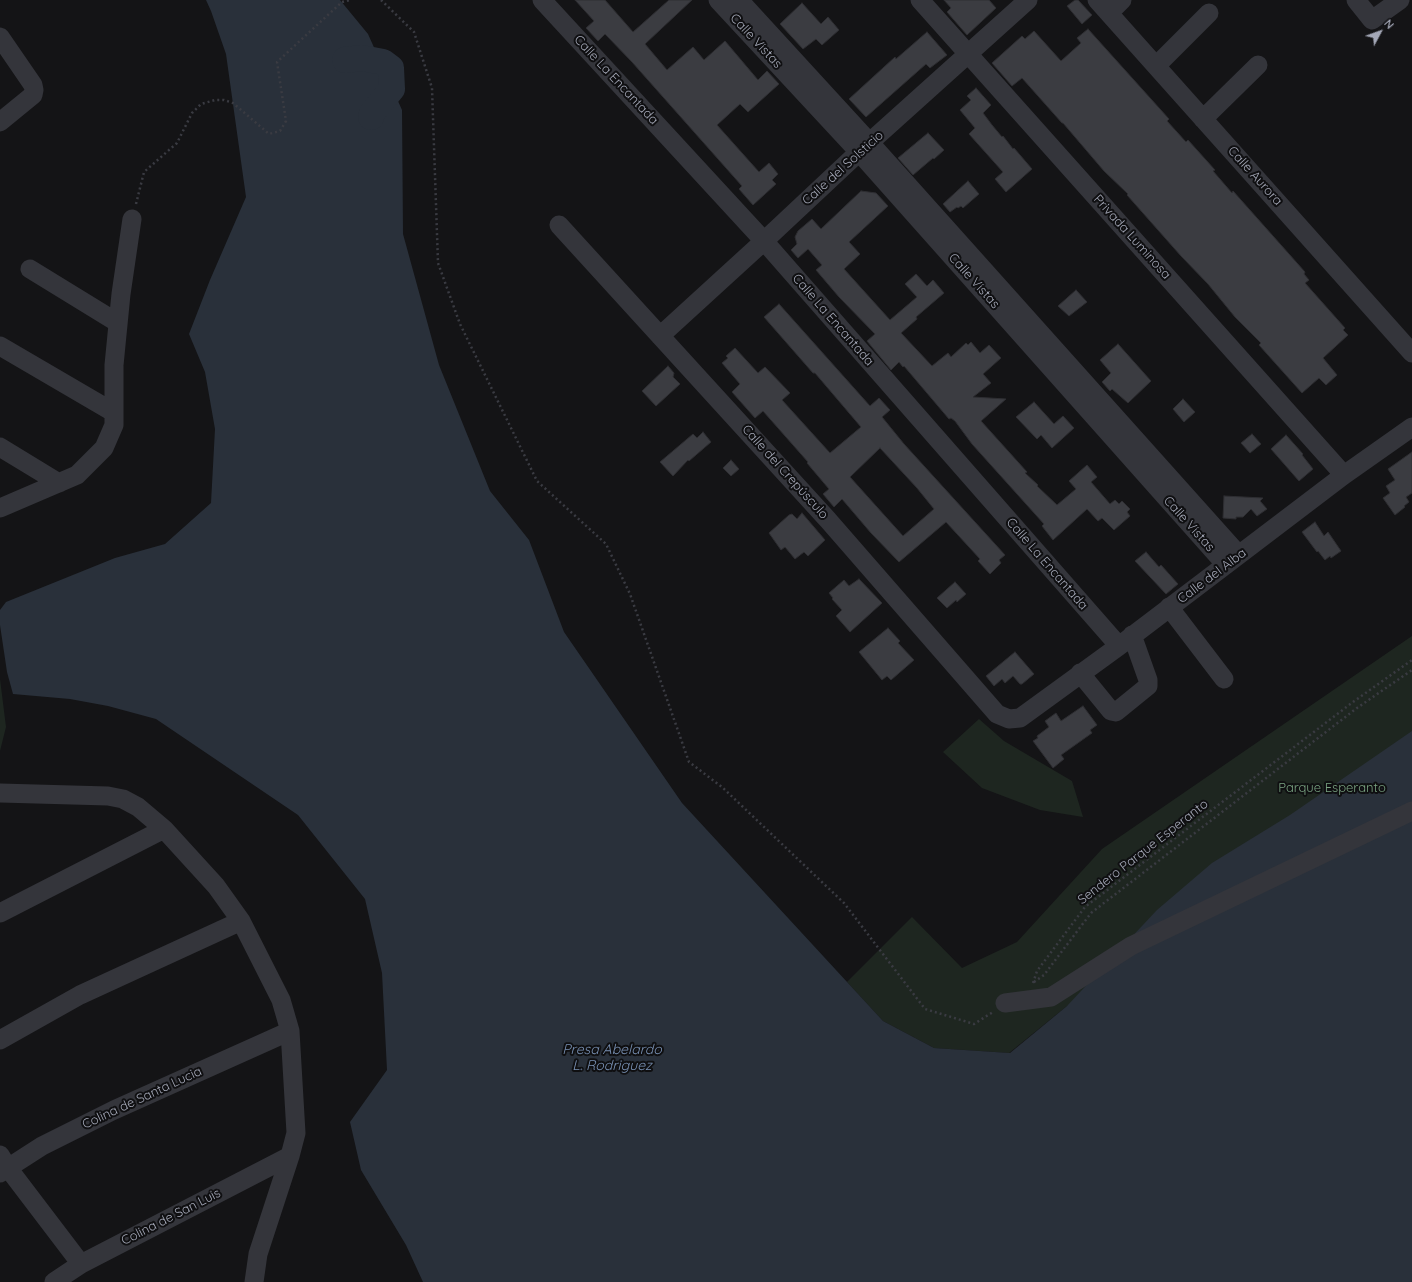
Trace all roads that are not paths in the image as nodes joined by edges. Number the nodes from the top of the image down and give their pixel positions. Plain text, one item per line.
1 (542, 0) edge
2 (718, 0) edge
3 (740, 0) edge
4 (920, 0) edge
5 (1028, 0) edge
6 (1122, 0) edge
7 (1356, 0) edge
8 (1400, 0) edge
9 (1103, 7) edge
10 (1209, 12) dead end
11 (759, 32) junction
12 (0, 37) edge
13 (968, 55) junction
14 (1258, 65) dead end
15 (1156, 66) junction
16 (1203, 119) junction
17 (0, 122) edge
18 (864, 148) junction
19 (132, 219) road end
20 (559, 225) dead end
21 (764, 241) junction
22 (30, 269) dead end
23 (118, 323) junction
24 (660, 336) junction
25 (0, 346) edge
26 (1412, 353) edge
27 (113, 412) junction
28 (1412, 427) edge
29 (0, 447) edge
30 (1344, 474) junction
31 (58, 483) junction
32 (0, 508) edge
33 (1233, 560) junction
34 (1170, 607) junction
35 (1126, 640) junction
36 (1080, 673) junction
37 (1224, 679) dead end
38 (1009, 719) joint
39 (0, 793) edge
40 (1412, 811) edge
41 (164, 829) junction
42 (0, 913) edge
43 (241, 922) junction
44 (1006, 1003) road end
45 (290, 1032) junction
46 (0, 1040) edge
47 (290, 1156) junction
48 (3, 1166) edge
49 (81, 1264) junction
50 (54, 1282) edge
51 (254, 1282) edge

1 - 21 street, Calle La Encantada
2 - 11 street, Calle Vistas
3 - 11 street, Calle Vistas
4 - 13 street, Privada Luminosa
5 - 13 street, Calle del Solsticio
6 - 9 street
7 - 8 street
9 - 15 street, Calle Aurora
10 - 15 street
11 - 18 street, Calle Vistas
12 - 17 street
13 - 18 street, Calle del Solsticio
13 - 30 street, Privada Luminosa
14 - 16 street
15 - 16 street, Calle Aurora
16 - 26 street, Calle Aurora
18 - 21 street, Calle del Solsticio
18 - 33 street, Calle Vistas
19 - 23 street
20 - 24 street, Calle del Crepúsculo
21 - 24 street, Calle del Solsticio
21 - 35 street, Calle La Encantada
22 - 23 street
23 - 27 street
24 - 38 street, Calle del Crepúsculo
25 - 27 street
27 - 31 street
28 - 30 street, Calle del Alba
29 - 31 street
30 - 33 street, Calle del Alba
31 - 32 street
33 - 34 street, Calle del Alba
34 - 35 street, Calle del Alba
34 - 37 street
35 - 36 street, Calle del Alba
35 - 36 street
36 - 38 street, Calle del Alba
39 - 41 street
40 - 44 street
41 - 42 street
41 - 43 street
43 - 45 street
43 - 46 street
45 - 47 street
45 - 48 street, Colina de Santa Lucia
47 - 49 street, Colina de San Luis
47 - 51 street
48 - 49 street
49 - 50 street, Colina de San Luis

